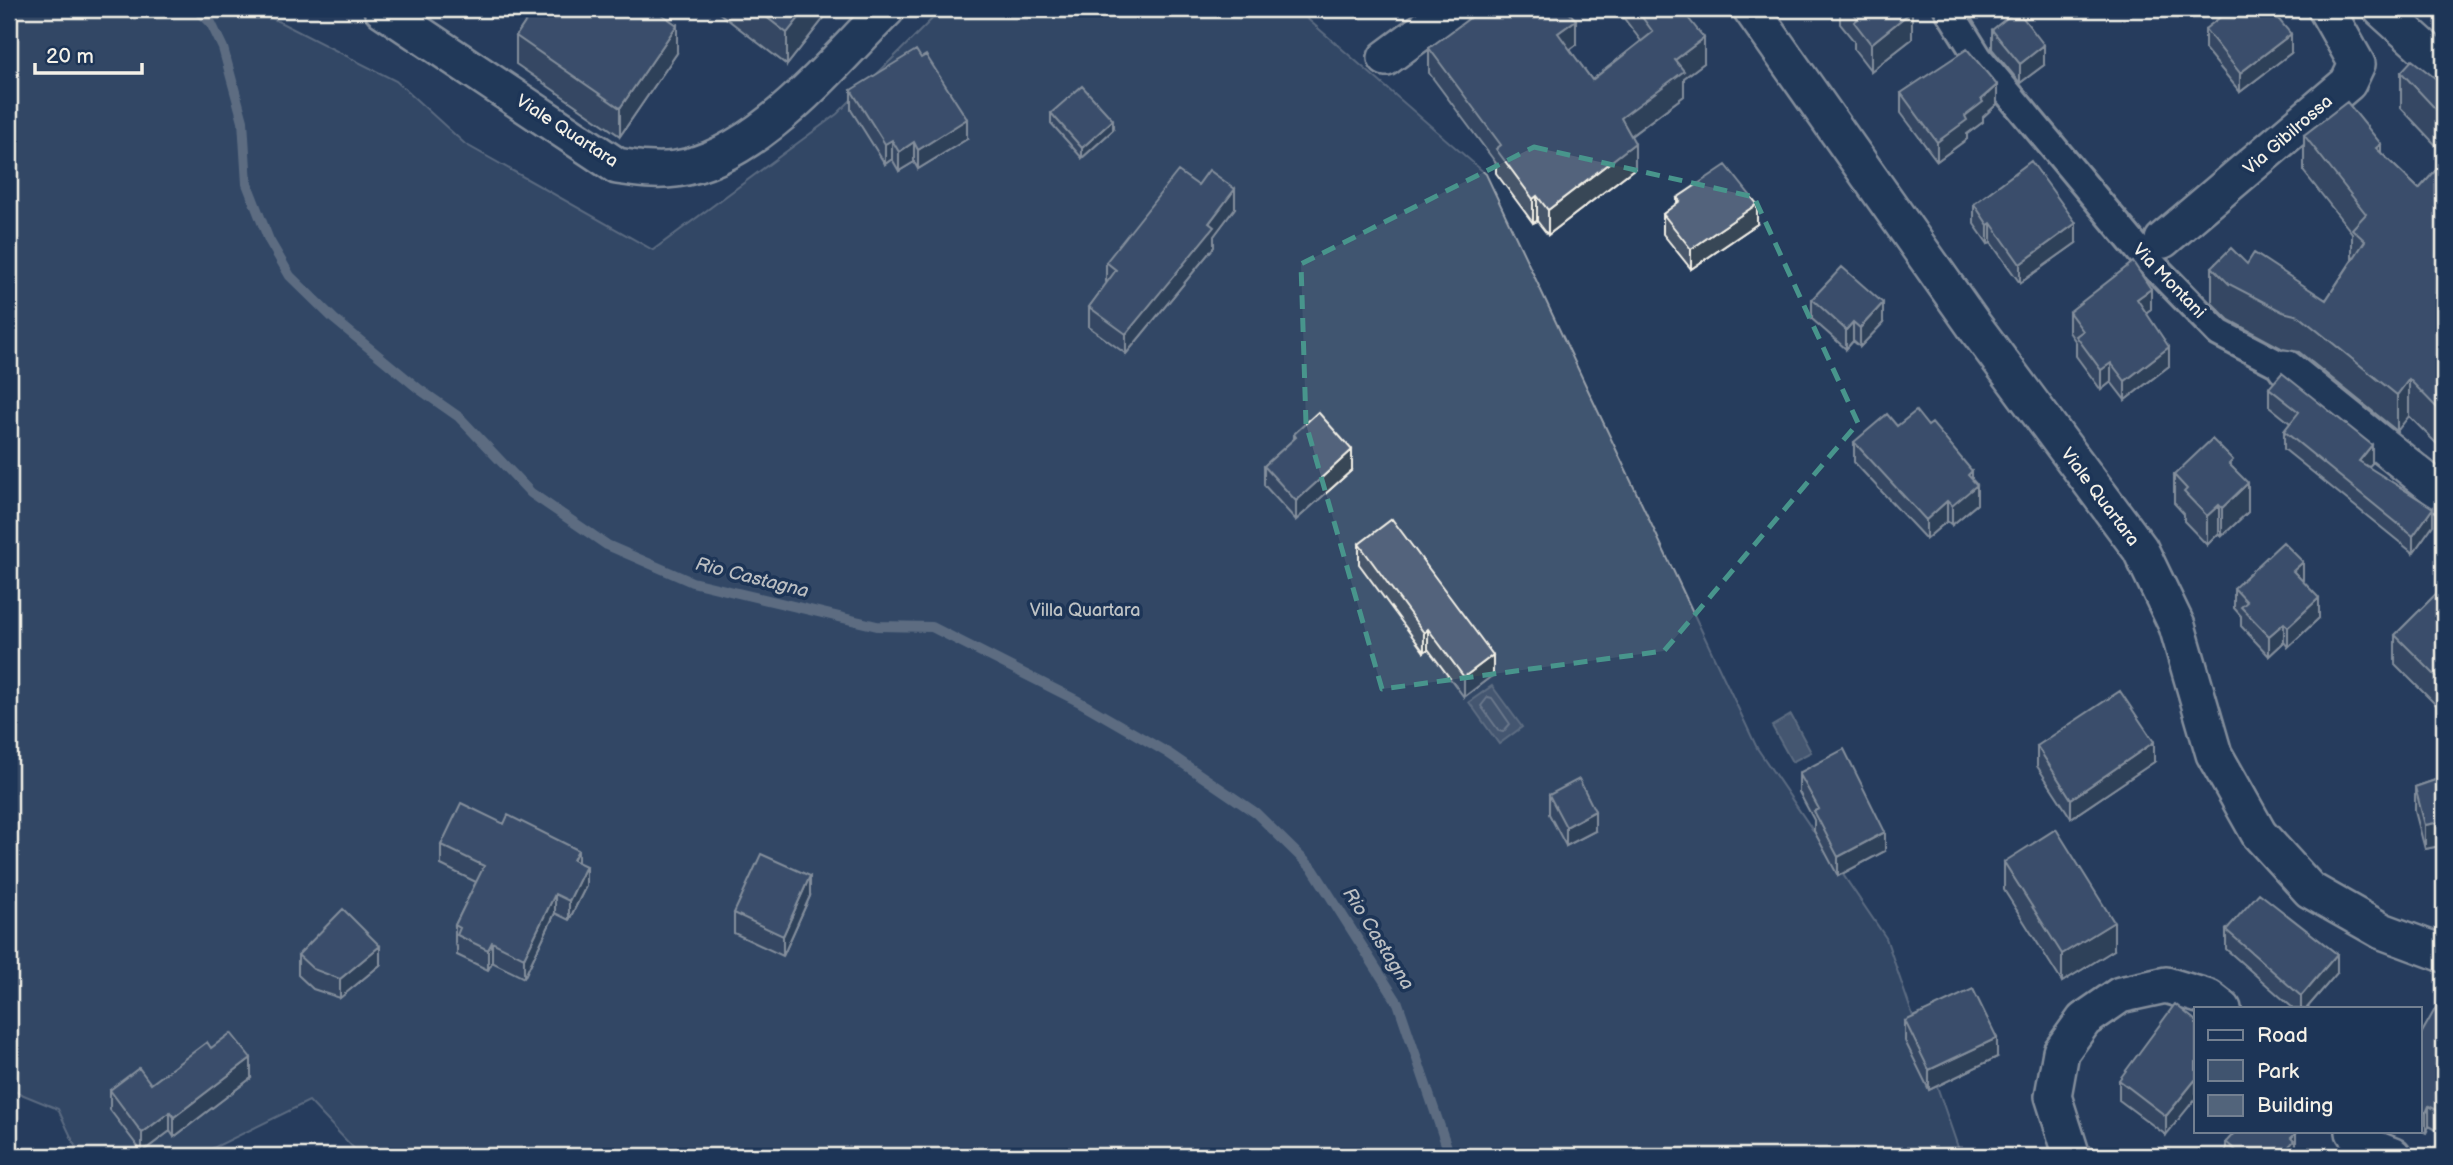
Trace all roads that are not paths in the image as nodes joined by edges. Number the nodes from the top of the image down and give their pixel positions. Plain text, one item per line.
1 (382, 9) edge
2 (887, 9) edge
3 (1452, 9) edge
4 (1751, 9) edge
5 (1948, 9) edge
6 (2326, 9) edge
7 (2381, 9) edge
8 (1386, 58) dead end
9 (2444, 66) edge
10 (2163, 240) dead end
11 (2286, 368) joint
12 (2444, 495) edge
13 (2444, 954) edge
14 (2220, 1007) edge
15 (2356, 1134) edge
16 (2072, 1156) edge
17 (2393, 1156) edge

1 - 2 street, Viale Quartara
3 - 8 street
4 - 13 street, Viale Quartara
5 - 11 street, Via Montani
6 - 10 street, Via Gibilrossa
7 - 9 street
11 - 12 street, Via Montani
14 - 16 street
15 - 17 street

